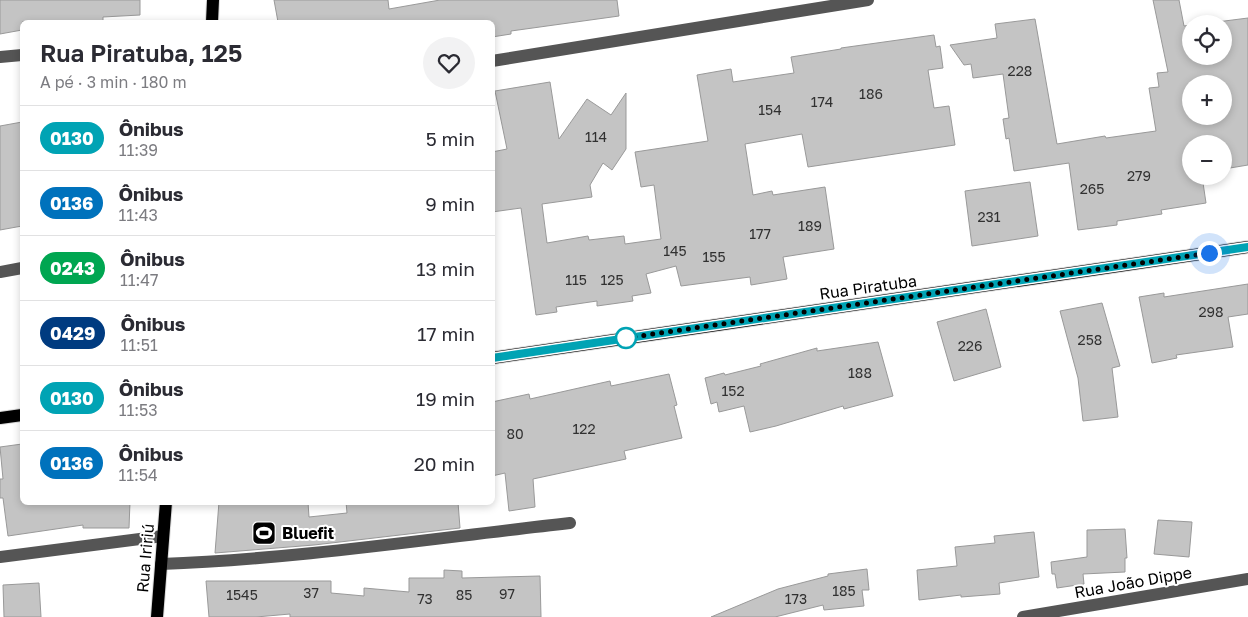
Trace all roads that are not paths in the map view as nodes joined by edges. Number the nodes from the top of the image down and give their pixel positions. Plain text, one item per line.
1 (213, 0) edge
2 (868, 0) edge
3 (212, 20) edge
4 (20, 55) edge
5 (0, 57) edge
6 (495, 61) edge
7 (1248, 247) edge
8 (20, 268) edge
9 (0, 272) edge
10 (495, 358) edge
11 (20, 415) edge
12 (0, 418) edge
13 (166, 505) edge
14 (570, 523) dead end
15 (163, 536) junction
16 (0, 557) edge
17 (161, 564) junction
18 (1248, 579) edge
19 (157, 617) edge
20 (1024, 617) edge

1 - 3 main road
2 - 6 street
4 - 5 street
7 - 10 main road, Rua Piratuba
8 - 9 street
11 - 12 main road
13 - 15 main road, Rua Iririú
14 - 17 street
15 - 16 street
15 - 17 main road, Rua Iririú
17 - 19 main road, Rua Iririú
18 - 20 street, Rua João Dippe

